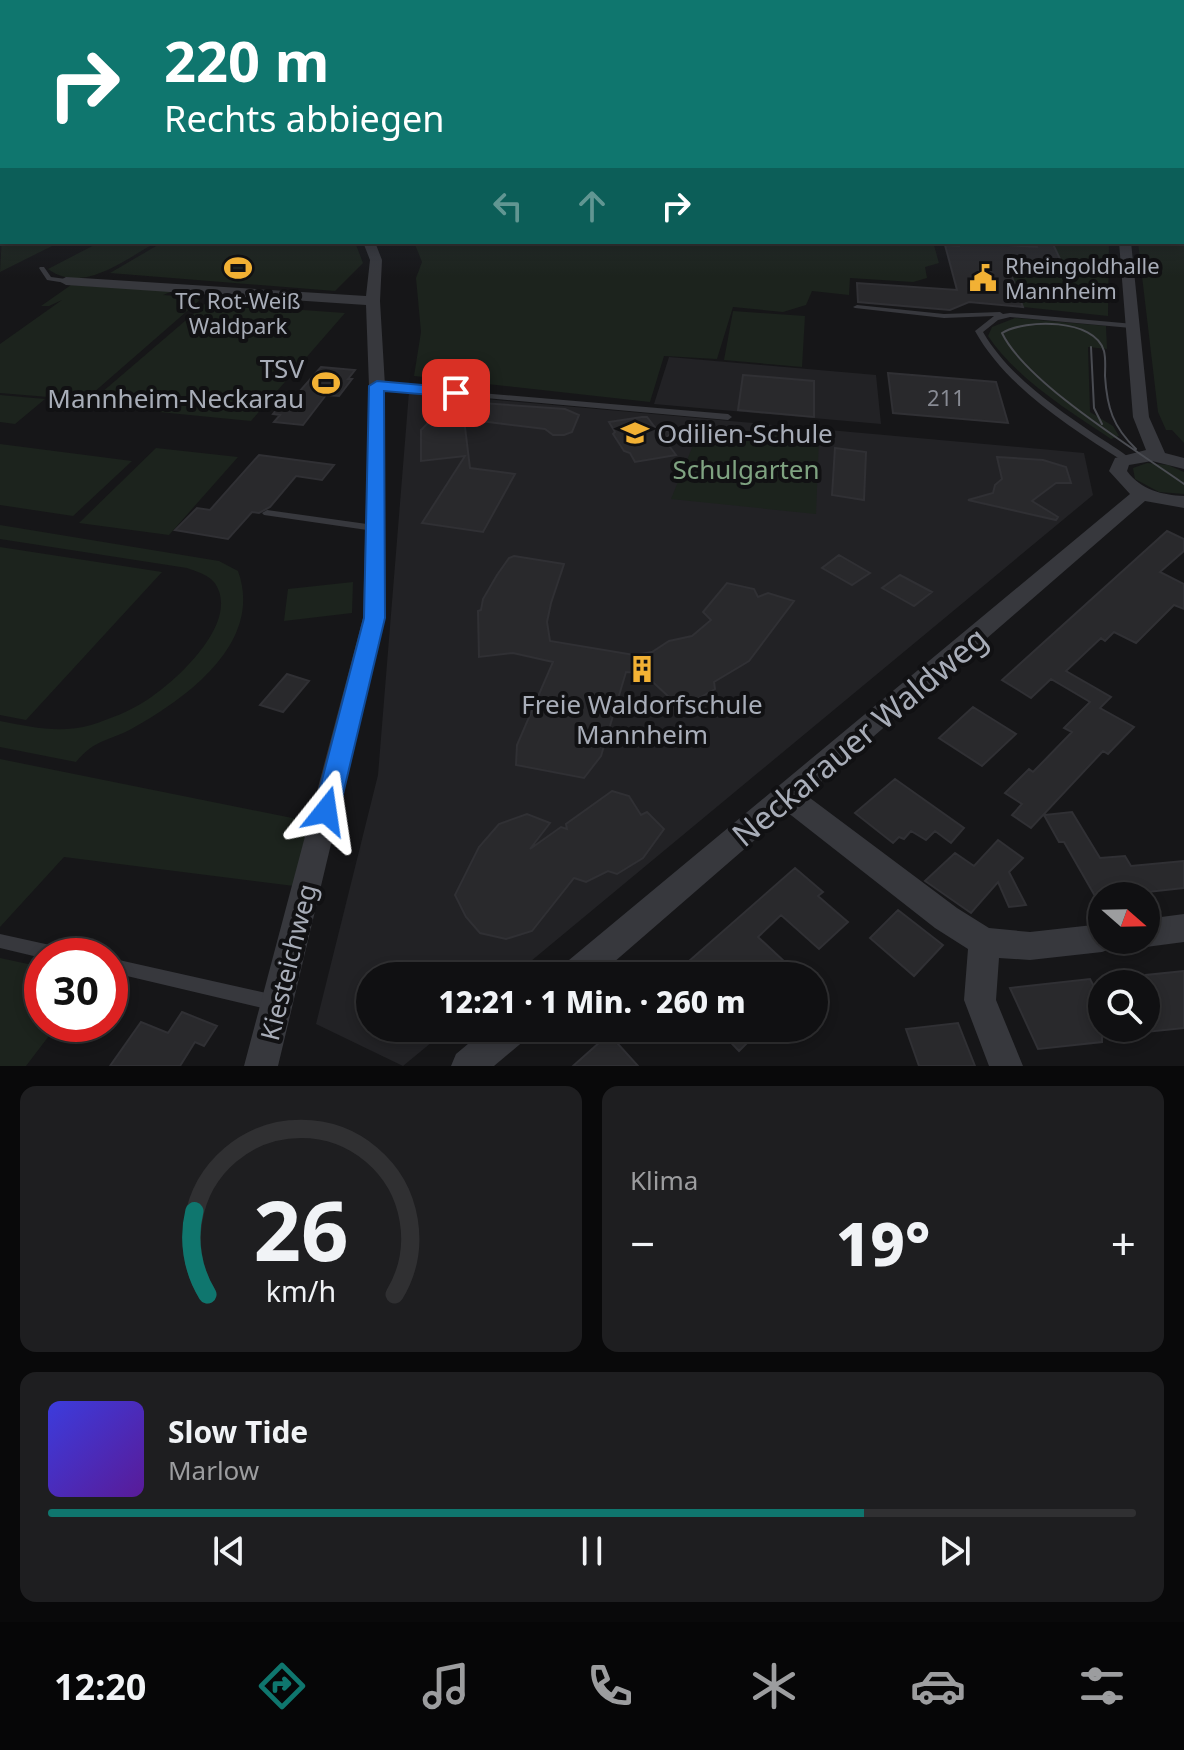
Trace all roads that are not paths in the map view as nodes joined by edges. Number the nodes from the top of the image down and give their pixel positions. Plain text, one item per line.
1 (370, 244) edge
2 (1125, 244) edge
3 (42, 268) dead end
4 (66, 281) joint
5 (373, 301) junction
6 (857, 307) dead end
7 (1010, 315) junction
8 (1131, 326) junction
9 (377, 386) junction
10 (728, 417) dead end
11 (1158, 456) junction
12 (1126, 459) junction
13 (1184, 464) edge
14 (1143, 493) junction
15 (1183, 503) edge
16 (267, 513) dead end
17 (374, 528) junction
18 (788, 797) junction
19 (1184, 928) edge
20 (1160, 931) edge
21 (1088, 940) edge
22 (0, 941) edge
23 (984, 942) junction
24 (24, 946) edge
25 (591, 962) edge
26 (128, 969) edge
27 (277, 1003) junction
28 (496, 1042) edge
29 (261, 1066) edge
30 (468, 1066) edge
31 (1006, 1066) edge

1 - 5 street, Kiesteichweg
2 - 8 street
3 - 4 lane
4 - 5 street
5 - 9 street, Kiesteichweg
6 - 7 lane
7 - 8 lane
7 - 12 lane
8 - 11 street
9 - 10 lane
9 - 17 street, Kiesteichweg
11 - 12 street
11 - 13 street
12 - 14 street
14 - 15 street
14 - 18 street, Neckarauer Waldweg
16 - 17 lane
17 - 27 street, Kiesteichweg
18 - 23 street
18 - 25 street, Neckarauer Waldweg
19 - 20 street
21 - 23 street
22 - 24 lane
23 - 31 street
26 - 27 lane
27 - 29 street, Kiesteichweg
28 - 30 street

